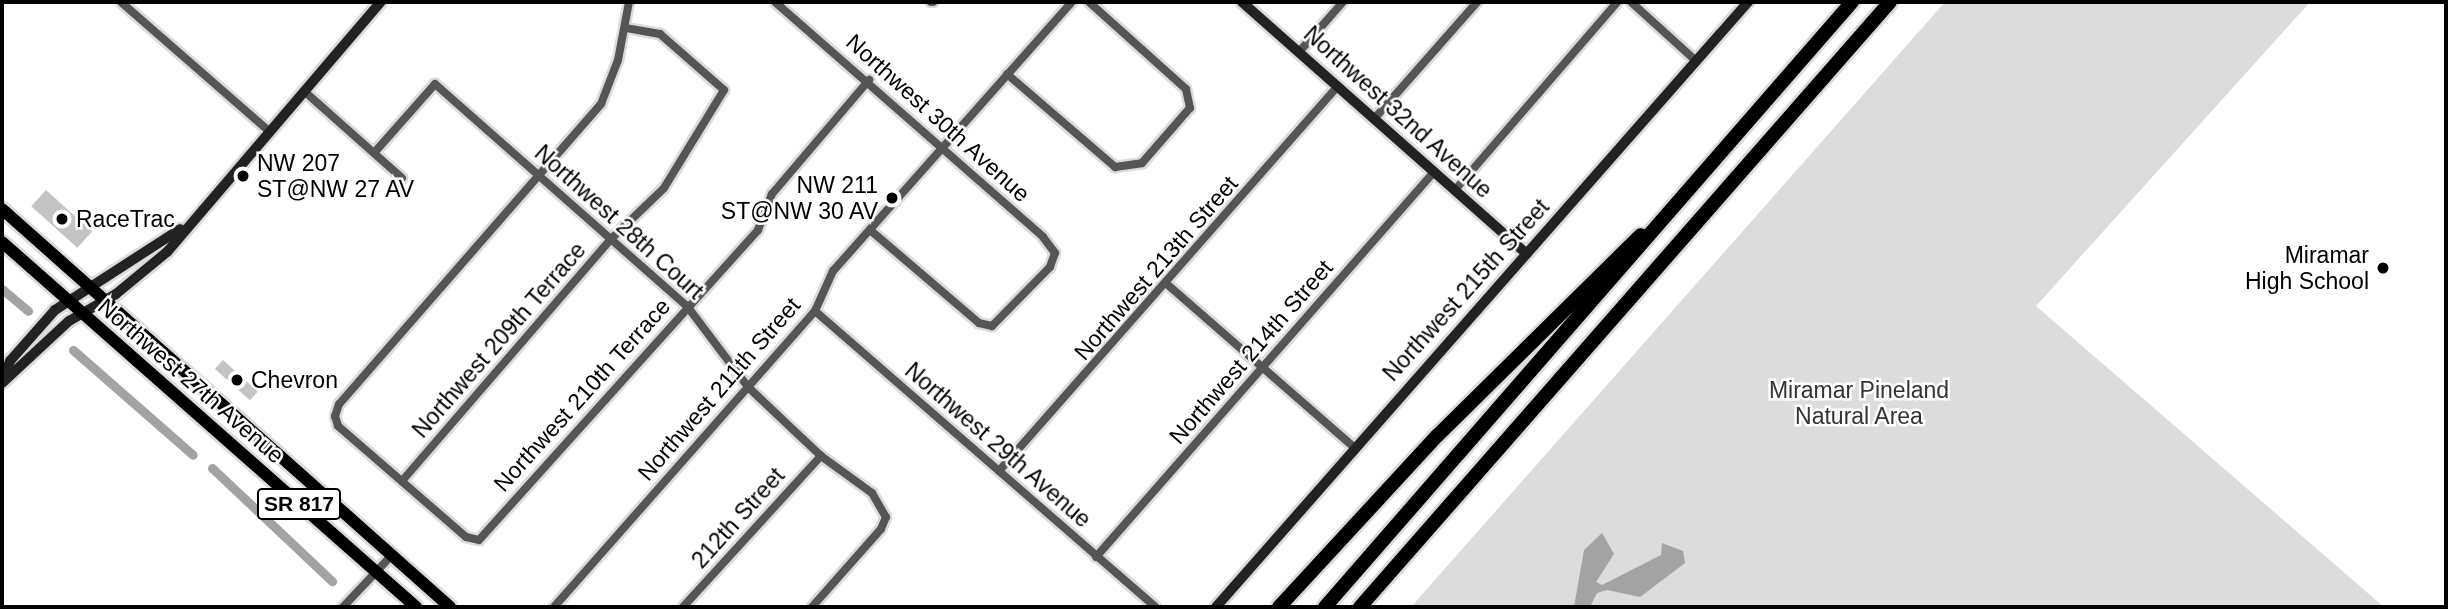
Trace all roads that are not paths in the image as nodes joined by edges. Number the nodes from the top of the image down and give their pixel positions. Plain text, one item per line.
1 (121, 2) edge
2 (382, 2) edge
3 (629, 2) edge
4 (775, 2) edge
5 (1072, 2) edge
6 (1089, 2) edge
7 (1242, 2) edge
8 (1343, 2) edge
9 (1477, 2) edge
10 (1616, 2) edge
11 (1631, 2) edge
12 (1748, 2) edge
13 (1852, 2) edge
14 (1890, 2) edge
15 (626, 28) junction
16 (1299, 51) junction
17 (1696, 61) junction
18 (1007, 74) junction
19 (869, 80) junction
20 (1338, 86) junction
21 (303, 91) junction
22 (1374, 119) junction
23 (269, 131) junction
24 (942, 147) junction
25 (374, 153) junction
26 (1434, 172) junction
27 (538, 175) junction
28 (402, 178) dead end
29 (1455, 190) junction
30 (2, 209) edge
31 (1662, 220) junction
32 (186, 226) junction
33 (870, 230) junction
34 (610, 241) junction
35 (2, 242) edge
36 (1527, 254) junction
37 (1168, 285) junction
38 (91, 288) junction
39 (105, 300) junction
40 (69, 302) junction
41 (687, 306) junction
42 (815, 311) junction
43 (82, 313) junction
44 (1263, 368) junction
45 (2, 382) edge
46 (748, 387) junction
47 (237, 420) junction
48 (222, 437) junction
49 (1354, 447) junction
50 (821, 456) junction
51 (999, 471) junction
52 (402, 481) junction
53 (391, 556) junction
54 (1096, 557) junction
55 (377, 572) junction
56 (1387, 576) junction
57 (343, 607) edge
58 (416, 607) edge
59 (450, 607) edge
60 (554, 607) edge
61 (683, 607) edge
62 (812, 607) edge
63 (1155, 607) edge
64 (1216, 607) edge
65 (1279, 607) edge
66 (1325, 607) edge
67 (1360, 607) edge
68 (1369, 607) edge

1 - 23 street
2 - 21 street
3 - 15 street
4 - 19 street, Northwest 30th Avenue
5 - 18 street, Northwest 211th Street
6 - 18 street
7 - 16 street, Northwest 32nd Avenue
8 - 16 street
9 - 22 street
10 - 29 street
11 - 17 street
12 - 17 street, Northwest 215th Street
13 - 31 highway
14 - 56 highway
15 - 27 street
15 - 34 street, Northwest 209th Terrace
16 - 20 street, Northwest 32nd Avenue
17 - 36 street, Northwest 215th Street
18 - 24 street, Northwest 211th Street
19 - 24 street, Northwest 30th Avenue
19 - 41 street, Northwest 210th Terrace
20 - 22 street, Northwest 32nd Avenue
20 - 37 street, Northwest 213th Street
21 - 23 street
21 - 25 street
22 - 26 street, Northwest 32nd Avenue
23 - 32 street
24 - 33 street, Northwest 211th Street
24 - 33 street, Northwest 30th Avenue
25 - 27 street, Northwest 28th Court
25 - 28 street
26 - 29 street, Northwest 32nd Avenue
26 - 44 street, Northwest 214th Street
27 - 34 street, Northwest 28th Court
27 - 52 street
29 - 36 street, Northwest 32nd Avenue
30 - 38 main road, Northwest 27th Avenue / SR 817
31 - 65 highway
31 - 66 highway
32 - 38 street
32 - 39 street
33 - 42 street, Northwest 211th Street
34 - 41 street, Northwest 28th Court
34 - 52 street, Northwest 209th Terrace
35 - 40 main road, Northwest 27th Avenue / SR 817
36 - 49 street, Northwest 215th Street
37 - 44 street
37 - 51 street, Northwest 213th Street
38 - 39 main road, Northwest 27th Avenue / SR 817
38 - 40 street
39 - 43 street
39 - 47 main road, Northwest 27th Avenue / SR 817
40 - 43 main road, Northwest 27th Avenue / SR 817
40 - 45 street
41 - 46 street, Northwest 28th Court
41 - 52 street, Northwest 210th Terrace
42 - 46 street, Northwest 211th Street
42 - 51 street, Northwest 29th Avenue
43 - 45 street
43 - 48 main road, Northwest 27th Avenue / SR 817
44 - 49 street
44 - 54 street, Northwest 214th Street
46 - 50 street, Northwest 28th Court
46 - 60 street, Northwest 211th Street
47 - 48 main road
47 - 53 main road, Northwest 27th Avenue / SR 817
48 - 55 main road, Northwest 27th Avenue / SR 817
49 - 64 street, Northwest 215th Street
50 - 61 street, 212th Street
50 - 62 street, Northwest 28th Court
51 - 54 street, Northwest 29th Avenue
53 - 55 street
53 - 59 main road, Northwest 27th Avenue / SR 817
54 - 63 street, Northwest 29th Avenue
55 - 57 street
55 - 58 main road, Northwest 27th Avenue / SR 817
56 - 67 highway
56 - 68 highway

